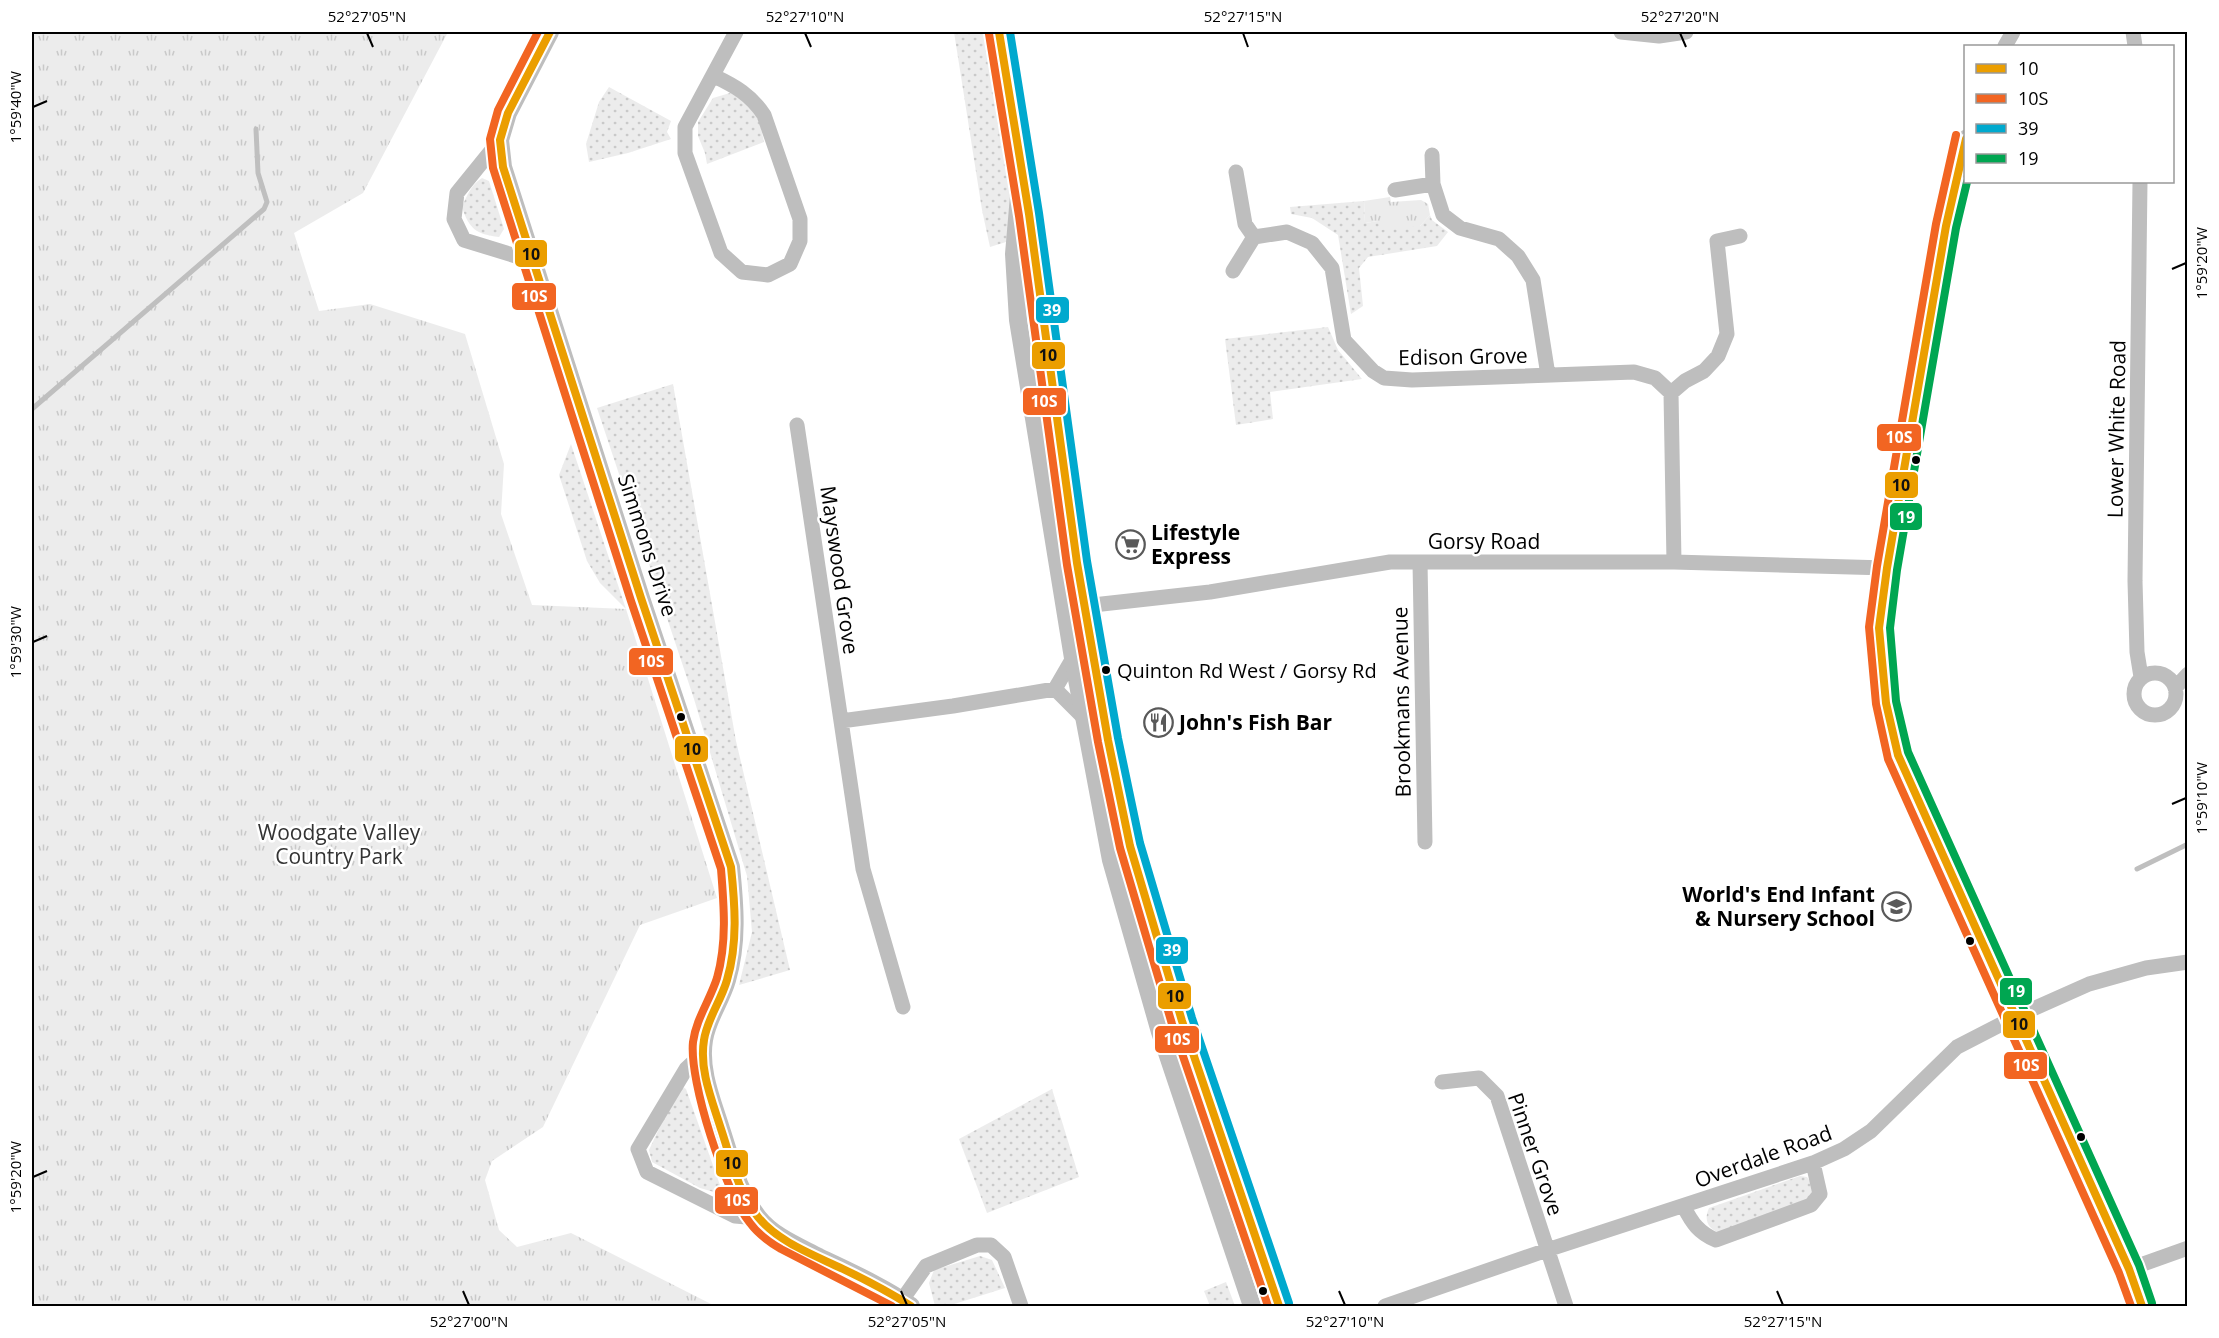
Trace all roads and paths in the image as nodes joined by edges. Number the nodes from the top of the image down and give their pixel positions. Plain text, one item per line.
1 (550, 32) edge
2 (736, 32) edge
3 (999, 32) edge
4 (1622, 32) edge
5 (1686, 32) edge
6 (714, 76) junction
7 (500, 140) junction
8 (1964, 142) edge
9 (1432, 155) dead end
10 (1236, 172) dead end
11 (1021, 173) junction
12 (2140, 183) edge
13 (1433, 184) junction
14 (1395, 190) dead end
15 (1740, 236) dead end
16 (1254, 237) junction
17 (532, 261) junction
18 (1233, 271) dead end
19 (1548, 375) junction
20 (1671, 393) junction
21 (797, 425) dead end
22 (1420, 562) junction
23 (1674, 562) junction
24 (1887, 568) junction
25 (1084, 606) junction
26 (1069, 633) junction
27 (1072, 658) junction
28 (2187, 674) edge
29 (2141, 678) junction
30 (1097, 680) junction
31 (2175, 688) junction
32 (1055, 689) junction
33 (1084, 718) junction
34 (841, 721) junction
35 (1425, 842) dead end
36 (2187, 962) edge
37 (903, 1007) dead end
38 (2017, 1016) junction
39 (703, 1053) junction
40 (1442, 1082) dead end
41 (1813, 1164) junction
42 (1684, 1207) junction
43 (758, 1218) junction
44 (2187, 1248) edge
45 (1547, 1250) junction
46 (2129, 1269) junction
47 (907, 1304) edge
48 (1022, 1306) edge
49 (1252, 1306) edge
50 (1279, 1306) edge
51 (1386, 1306) edge
52 (1566, 1306) edge
53 (2142, 1306) edge

1 - 7 street, Simmons Drive
2 - 6 street
3 - 11 street
4 - 5 street
6 - 6 street
7 - 17 street, Simmons Drive
7 - 17 street, Simmons Drive
8 - 24 street
9 - 13 street, Edison Grove
10 - 16 street
11 - 25 street
11 - 26 street
12 - 29 street, Lower White Road
13 - 14 street
13 - 19 street, Edison Grove
15 - 20 street
16 - 18 street
16 - 19 street, Edison Grove
17 - 39 street, Simmons Drive
19 - 20 street, Edison Grove
20 - 23 street
21 - 34 street, Mayswood Grove
22 - 23 street, Gorsy Road
22 - 25 street, Gorsy Road
22 - 35 street, Brookmans Avenue
23 - 24 street, Gorsy Road
24 - 38 street
25 - 26 street
25 - 30 street
26 - 27 street
27 - 32 street
27 - 33 street
28 - 31 street
29 - 31 street
29 - 31 street
30 - 33 street
30 - 50 street
32 - 33 street
32 - 34 street
33 - 49 street
34 - 37 street, Mayswood Grove
36 - 38 street, Overdale Road
38 - 41 street, Overdale Road
38 - 46 street
39 - 43 street, Simmons Drive
39 - 43 street, Simmons Drive
40 - 45 street, Pinner Grove
41 - 42 street, Overdale Road
41 - 42 street
42 - 45 street, Overdale Road
43 - 47 street, Simmons Drive
44 - 46 street
45 - 51 street, Overdale Road
45 - 52 street
46 - 53 street
47 - 48 street

